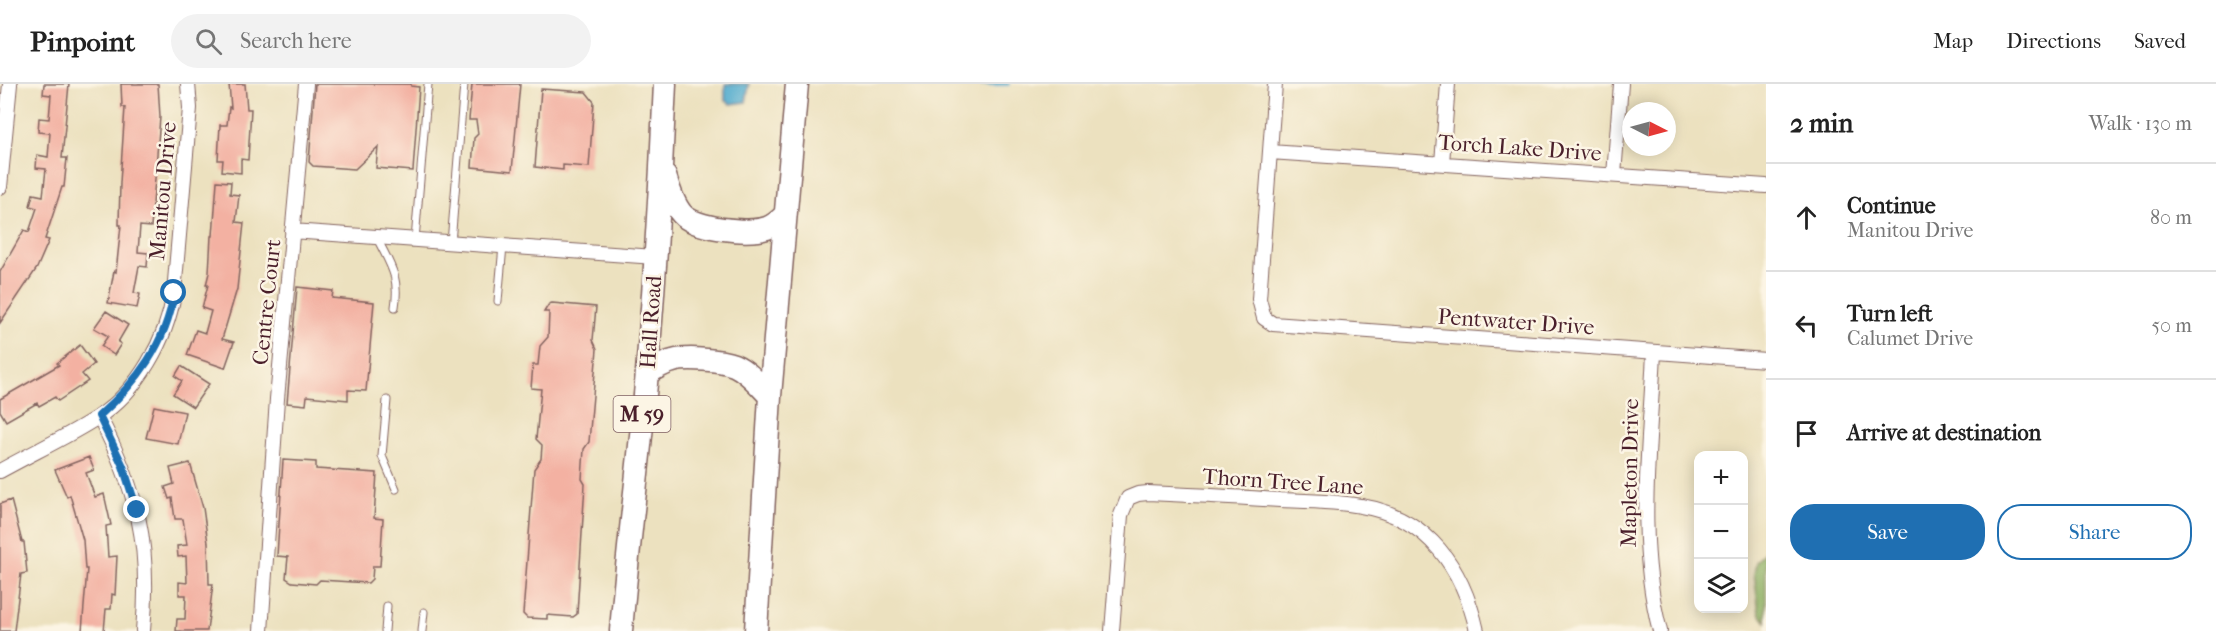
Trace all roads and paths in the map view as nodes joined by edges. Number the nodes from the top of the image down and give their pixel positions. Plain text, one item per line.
1 (10, 84) edge
2 (188, 84) edge
3 (306, 84) edge
4 (428, 84) edge
5 (464, 84) edge
6 (665, 84) edge
7 (797, 84) edge
8 (1275, 84) edge
9 (1448, 84) edge
10 (1621, 84) edge
11 (1270, 152) junction
12 (1442, 163) junction
13 (662, 168) junction
14 (1614, 175) junction
15 (1766, 186) edge
16 (0, 187) edge
17 (785, 214) junction
18 (292, 231) junction
19 (378, 238) junction
20 (415, 240) junction
21 (451, 243) junction
22 (503, 246) junction
23 (655, 257) junction
24 (498, 301) dead end
25 (395, 307) dead end
26 (1654, 352) junction
27 (1766, 360) edge
28 (647, 373) junction
29 (770, 396) junction
30 (387, 400) dead end
31 (99, 416) junction
32 (0, 471) edge
33 (396, 489) dead end
34 (387, 606) dead end
35 (424, 612) dead end
36 (143, 631) edge
37 (261, 631) edge
38 (385, 631) edge
39 (422, 631) edge
40 (621, 631) edge
41 (756, 631) edge
42 (1112, 631) edge
43 (1478, 631) edge
44 (1660, 631) edge

1 - 16 street
2 - 31 street, Manitou Drive
3 - 18 street
4 - 20 lane
5 - 21 lane
6 - 13 highway, Hall Road / M 59
7 - 17 highway
8 - 11 street
9 - 12 street
10 - 14 street
11 - 12 street, Torch Lake Drive
11 - 26 street, Pentwater Drive
12 - 14 street, Torch Lake Drive
13 - 17 highway
13 - 23 highway, Hall Road / M 59
14 - 15 street, Torch Lake Drive
17 - 29 highway
18 - 19 street, Centre Court
18 - 37 street, Centre Court
19 - 20 street, Centre Court
19 - 25 lane
20 - 21 street, Centre Court
21 - 22 street, Centre Court
22 - 23 street, Centre Court
22 - 24 lane
23 - 28 highway, Hall Road / M 59
26 - 27 street, Pentwater Drive
26 - 44 street, Mapleton Drive
28 - 29 highway
28 - 40 highway, Hall Road / M 59
29 - 41 highway
30 - 33 lane
31 - 32 street, Manitou Drive
31 - 36 street
34 - 38 lane
35 - 39 lane
42 - 43 street, Thorn Tree Lane

